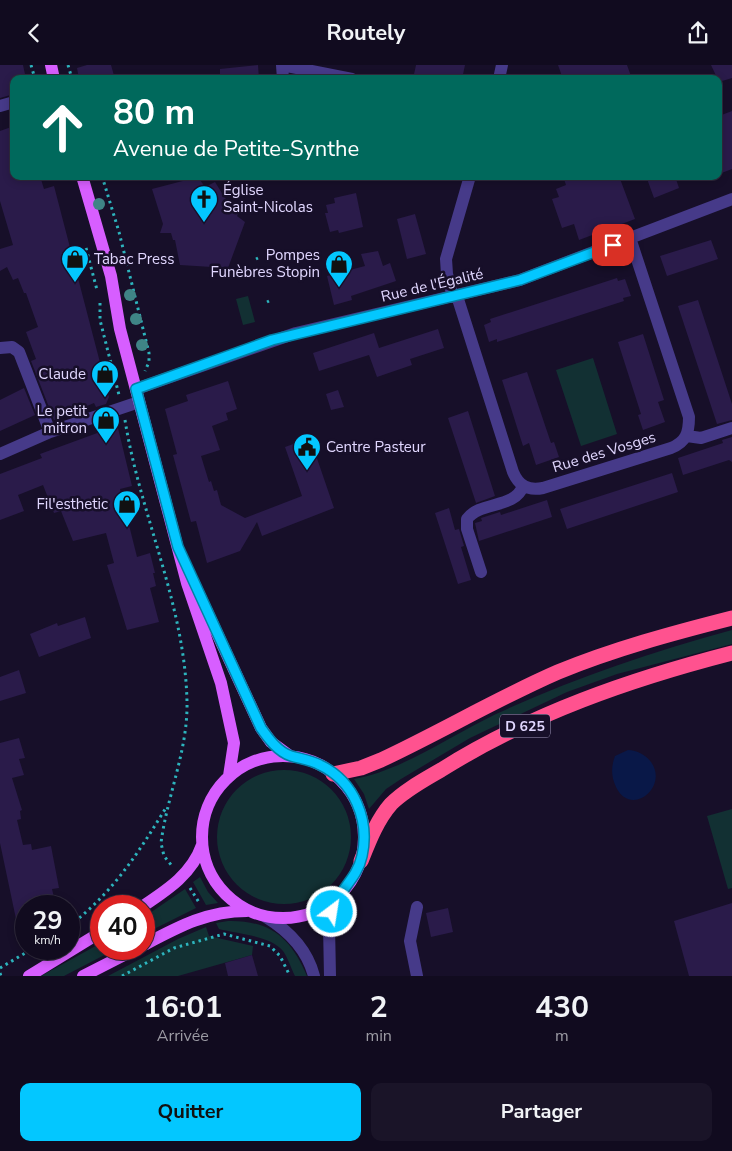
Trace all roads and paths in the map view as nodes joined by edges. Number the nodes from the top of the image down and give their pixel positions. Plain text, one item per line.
1 (282, 75) edge
2 (332, 75) edge
3 (83, 180) edge
4 (103, 180) edge
5 (469, 180) edge
6 (732, 199) edge
7 (630, 237) junction
8 (84, 243) dead end
9 (455, 296) junction
10 (0, 348) edge
11 (136, 389) junction
12 (140, 402) junction
13 (123, 407) junction
14 (732, 428) edge
15 (50, 431) junction
16 (687, 436) junction
17 (128, 437) dead end
18 (0, 454) edge
19 (523, 486) junction
20 (178, 547) junction
21 (481, 572) dead end
22 (732, 618) edge
23 (732, 653) edge
24 (290, 756) junction
25 (334, 773) junction
26 (229, 776) junction
27 (169, 803) junction
28 (202, 845) junction
29 (361, 861) junction
30 (181, 878) junction
31 (155, 897) edge
32 (335, 900) junction
33 (417, 907) dead end
34 (248, 911) junction
35 (80, 916) edge
36 (205, 916) junction
37 (266, 917) junction
38 (214, 937) junction
39 (90, 939) edge
40 (155, 939) edge
41 (15, 959) edge
42 (114, 960) edge
43 (0, 967) edge
44 (29, 976) edge
45 (83, 976) edge
46 (122, 976) edge
47 (290, 976) edge
48 (314, 976) edge
49 (330, 976) edge
50 (417, 976) edge

1 - 2 street
3 - 11 main road
4 - 11 path
5 - 9 street
6 - 7 street, Rue de l'Égalité
7 - 9 street, Rue de l'Égalité
7 - 16 street
8 - 13 path
9 - 11 street, Rue de l'Égalité
9 - 19 street
10 - 15 street
11 - 12 main road
12 - 13 street
12 - 20 main road
13 - 15 street
14 - 16 street
15 - 18 street
16 - 19 street, Rue des Vosges
17 - 27 path
19 - 21 street
20 - 24 main road
20 - 26 main road
22 - 25 highway, D 625
23 - 29 highway, D 625
24 - 25 main road
24 - 26 main road
25 - 29 main road
26 - 28 main road
27 - 30 path
27 - 35 path
28 - 30 main road
28 - 34 main road
29 - 32 main road
30 - 31 main road
30 - 36 path
32 - 37 main road
32 - 49 street
33 - 50 street
34 - 36 main road
34 - 37 main road
36 - 38 path
36 - 40 main road
37 - 48 street
38 - 46 path
38 - 47 path
39 - 44 main road
41 - 43 path
42 - 45 main road

